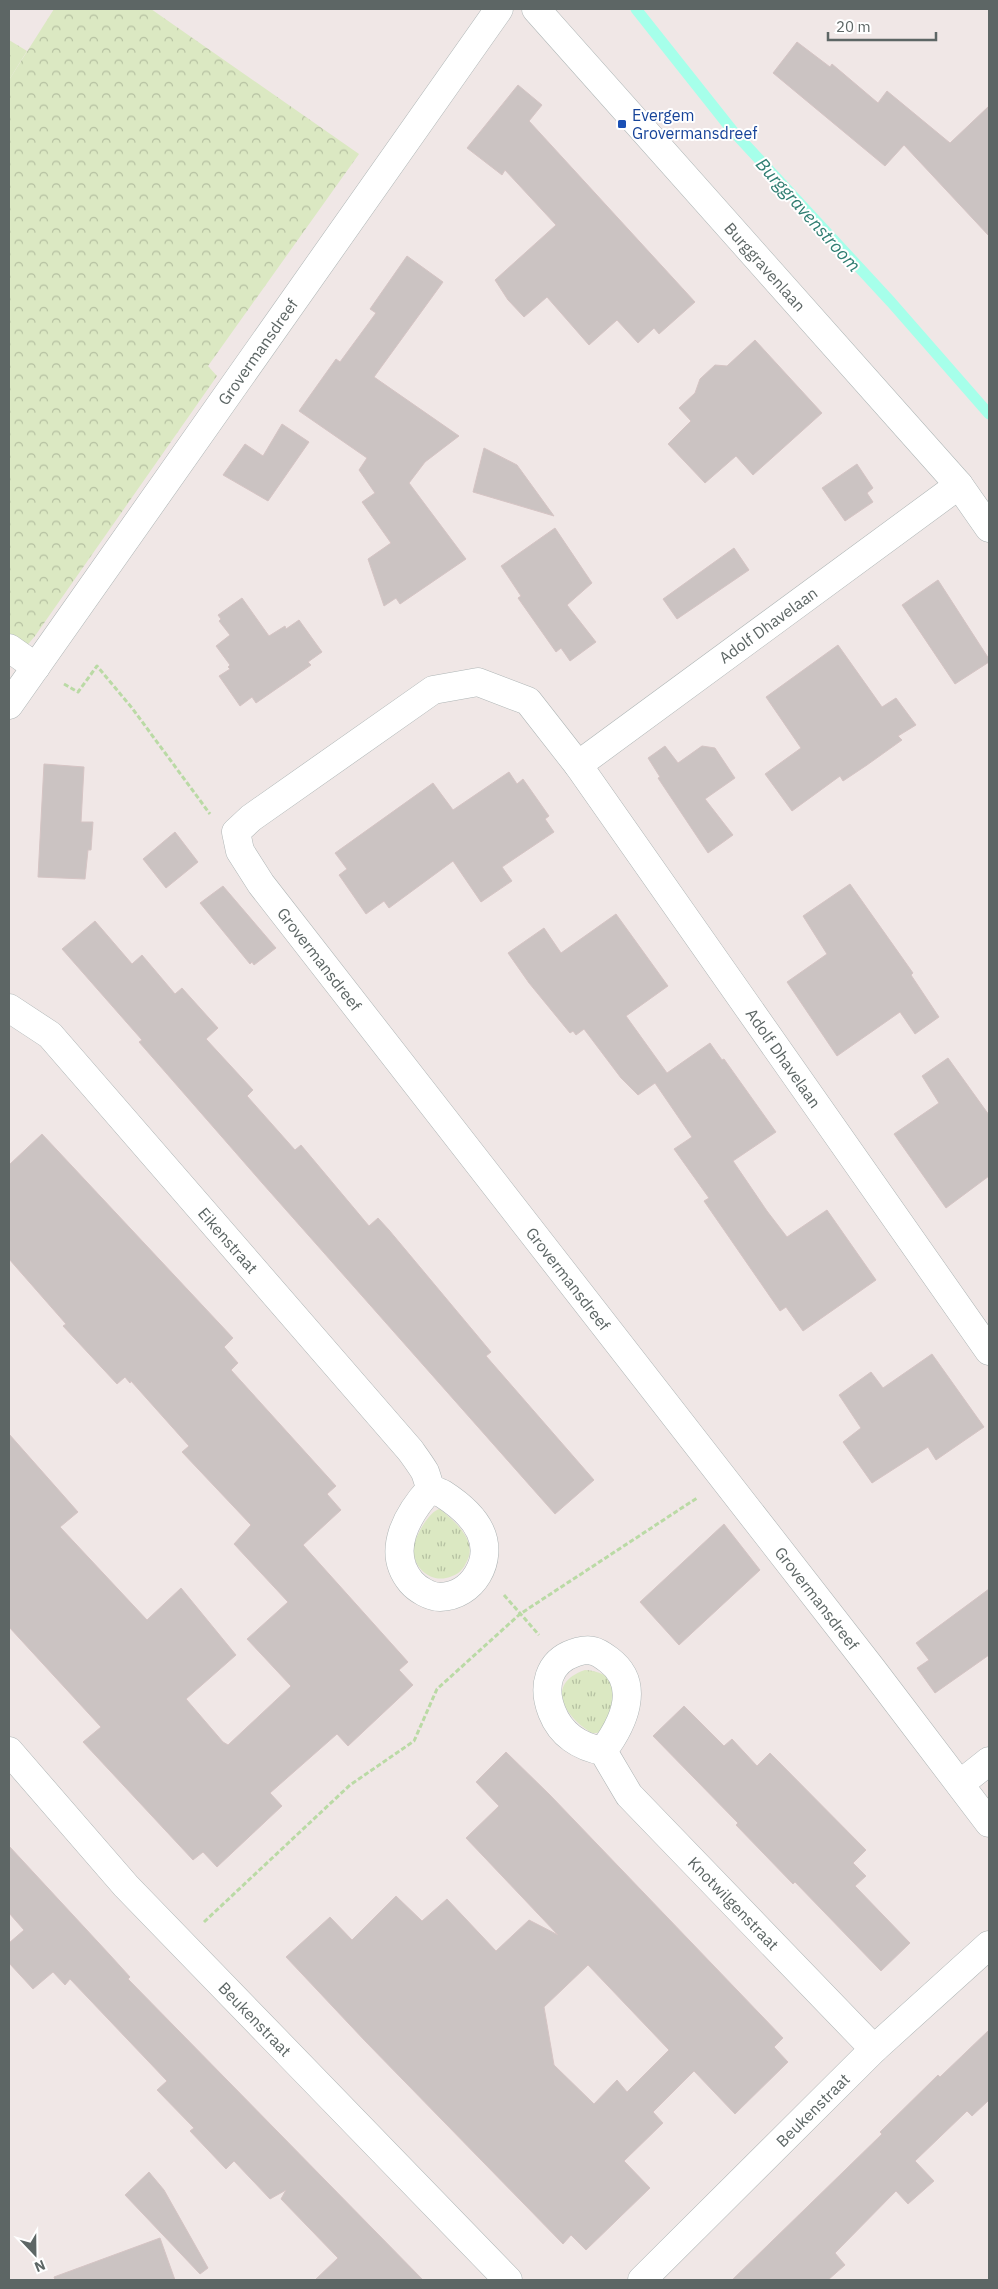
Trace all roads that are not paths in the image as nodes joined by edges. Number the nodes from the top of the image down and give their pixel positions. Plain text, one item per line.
1 (499, 9) edge
2 (536, 9) edge
3 (959, 485) junction
4 (989, 528) edge
5 (9, 648) edge
6 (36, 667) junction
7 (9, 704) edge
8 (578, 765) junction
9 (236, 832) joint
10 (9, 1008) edge
11 (989, 1351) edge
12 (431, 1488) junction
13 (9, 1751) edge
14 (604, 1751) junction
15 (989, 1761) edge
16 (960, 1784) junction
17 (989, 1823) edge
18 (989, 1945) edge
19 (874, 2049) junction
20 (508, 2280) edge
21 (642, 2280) edge

1 - 6 street, Grovermansdreef
2 - 3 street, Burggravenlaan
3 - 4 street, Burggravenlaan
3 - 8 street, Adolf Dhavelaan
5 - 6 street
6 - 7 street
8 - 9 street, Adolf Dhavelaan
8 - 11 street, Adolf Dhavelaan
9 - 16 street, Grovermansdreef
10 - 12 street, Eikenstraat
12 - 12 street
13 - 20 street, Beukenstraat
14 - 14 street
14 - 19 street, Knotwilgenstraat
15 - 16 street
16 - 17 street, Grovermansdreef
18 - 19 street, Beukenstraat
19 - 21 street, Beukenstraat

